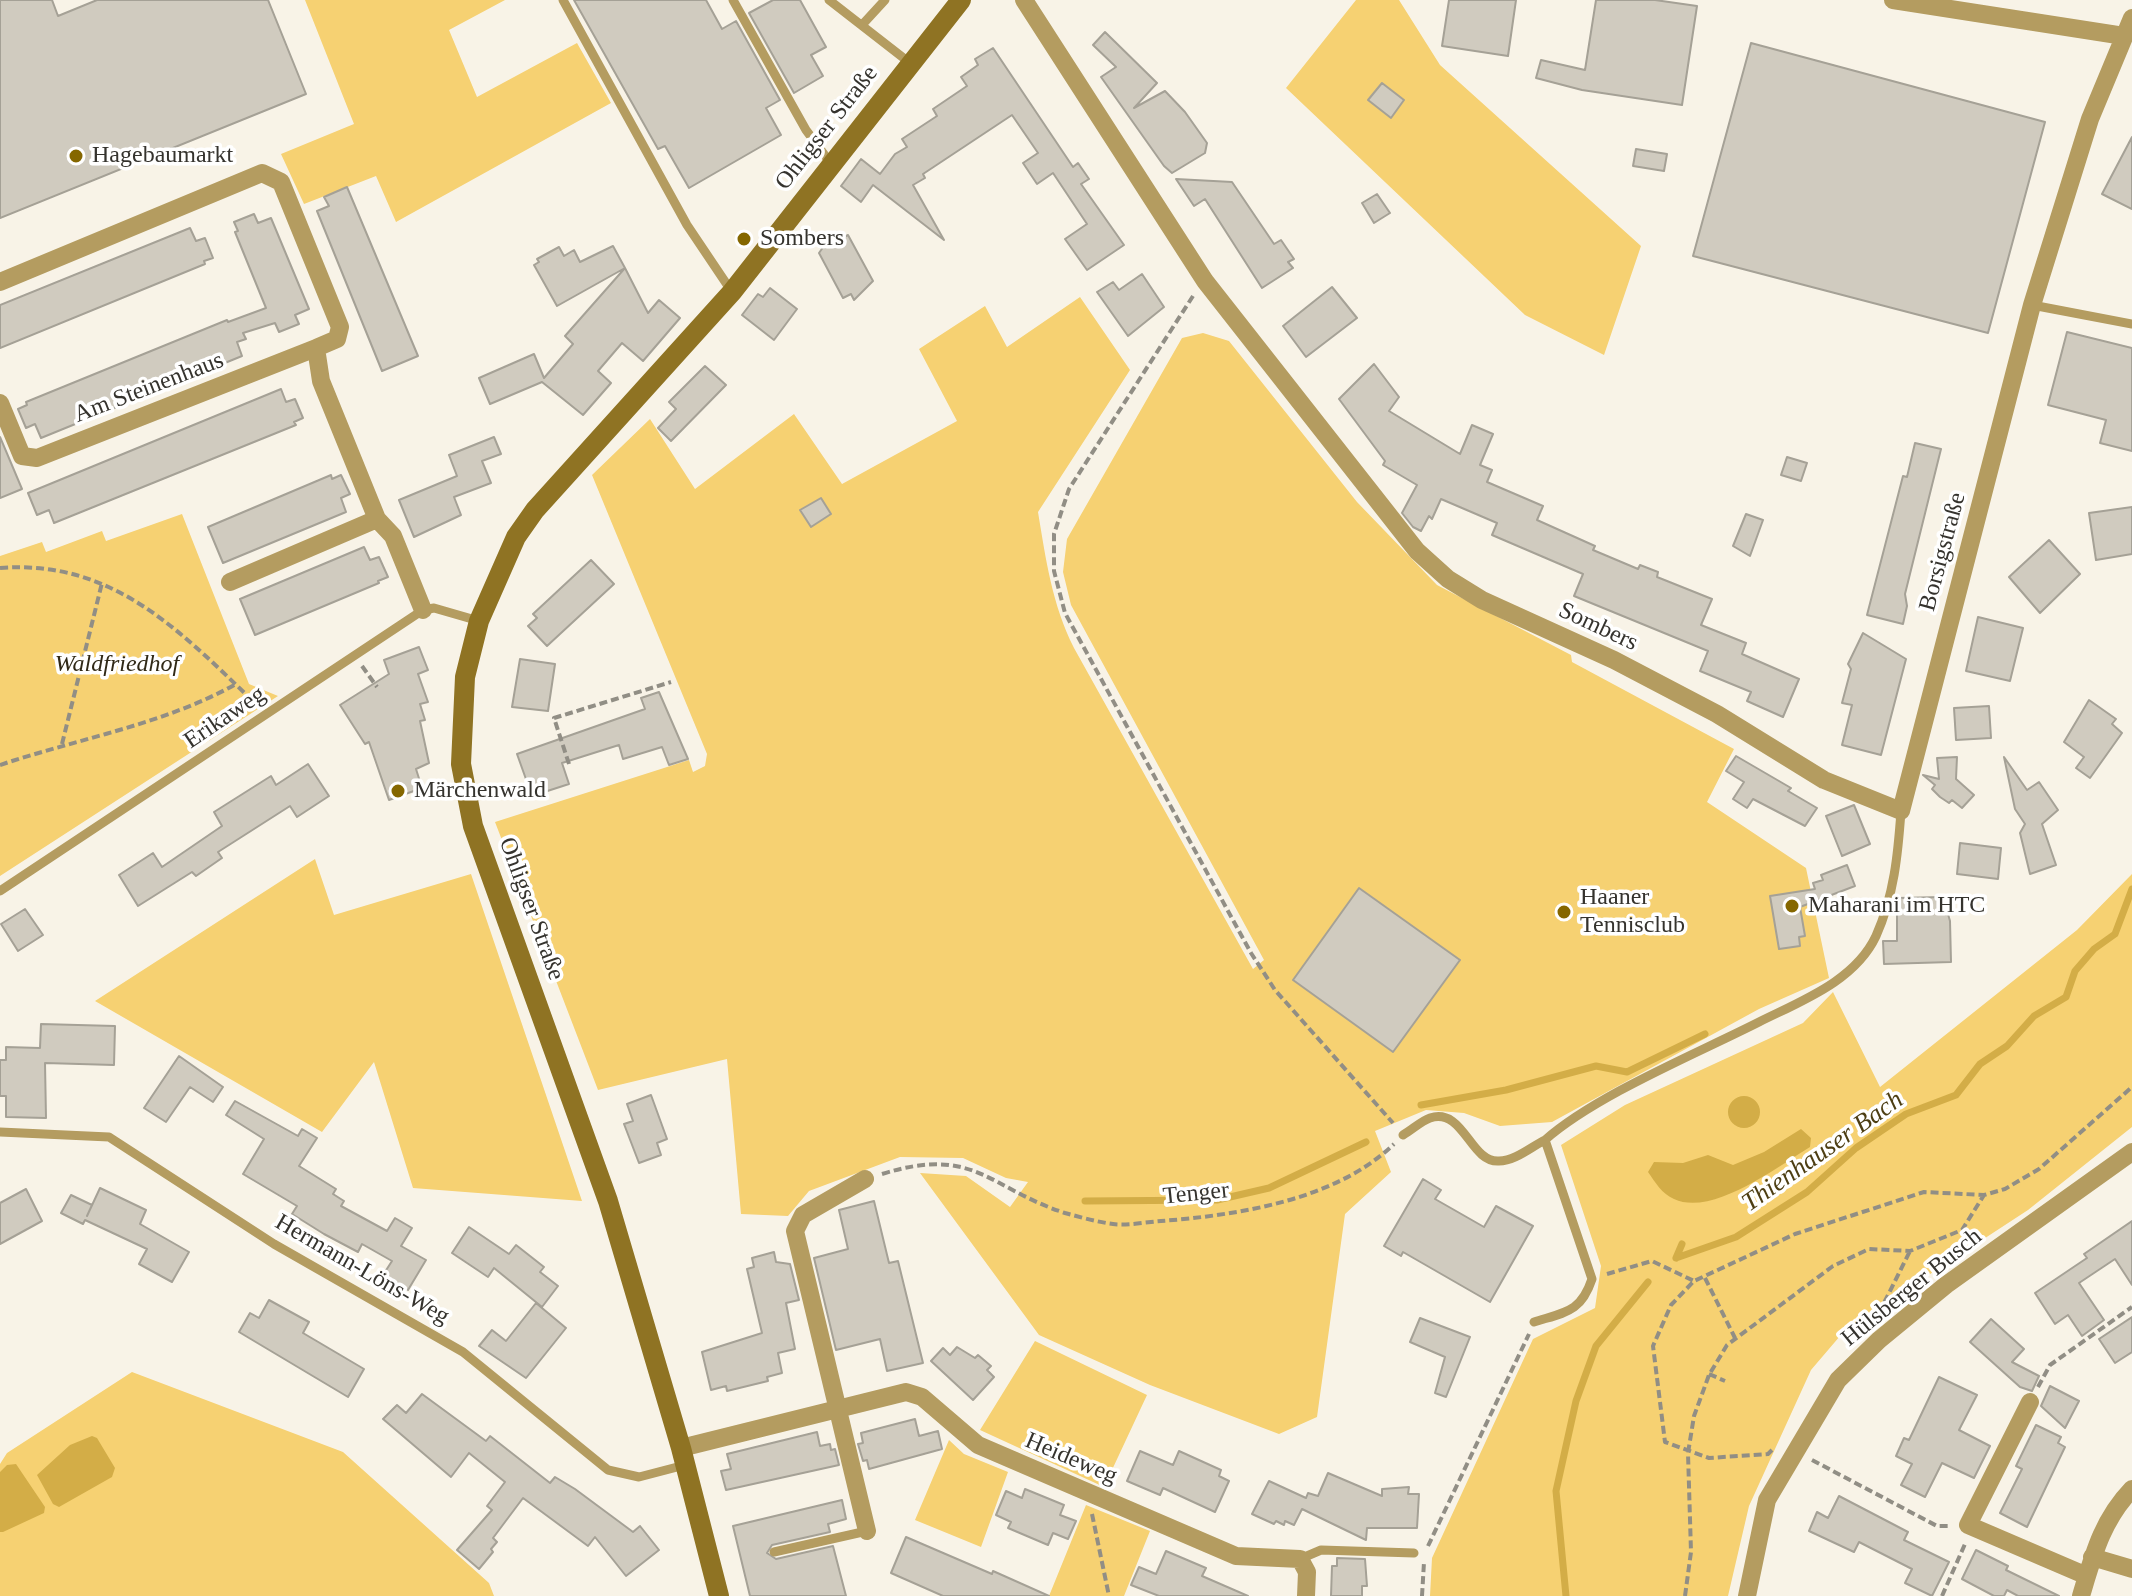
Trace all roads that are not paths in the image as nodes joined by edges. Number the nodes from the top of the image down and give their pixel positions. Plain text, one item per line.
1 (563, 0) edge
2 (733, 0) edge
3 (829, 0) edge
4 (885, 0) edge
5 (961, 0) edge
6 (1024, 0) edge
7 (1893, 0) edge
8 (2132, 18) edge
9 (862, 25) junction
10 (2124, 36) junction
11 (910, 63) junction
12 (832, 165) junction
13 (0, 282) edge
14 (732, 292) junction
15 (2032, 305) junction
16 (2132, 324) edge
17 (316, 348) junction
18 (0, 403) edge
19 (6, 436) edge
20 (377, 519) junction
21 (230, 582) dead end
22 (423, 610) junction
23 (479, 621) junction
24 (1901, 811) junction
25 (0, 891) edge
26 (0, 1132) edge
27 (1403, 1135) road end
28 (1545, 1140) junction
29 (2132, 1152) edge
30 (865, 1179) road end
31 (1534, 1322) road end
32 (2030, 1402) road end
33 (836, 1411) junction
34 (683, 1456) junction
35 (2132, 1489) edge
36 (867, 1531) joint
37 (774, 1552) dead end
38 (1414, 1553) dead end
39 (1300, 1559) junction
40 (2090, 1567) junction
41 (2132, 1569) edge
42 (719, 1596) edge
43 (1306, 1596) edge
44 (1747, 1596) edge
45 (2081, 1596) edge

1 - 14 lane
2 - 12 lane
3 - 9 lane
4 - 9 lane
5 - 11 main road, Ohligser Straße
6 - 24 street, Sombers
7 - 10 street
8 - 10 street, Borsigstraße
9 - 11 lane
10 - 15 street, Borsigstraße
11 - 12 main road, Ohligser Straße
12 - 14 main road, Ohligser Straße
13 - 17 street, Am Steinenhaus
14 - 23 main road, Ohligser Straße
15 - 16 lane
15 - 24 street, Borsigstraße
17 - 19 street, Am Steinenhaus
17 - 20 street
18 - 19 street, Am Steinenhaus
20 - 21 street
20 - 22 street
22 - 23 lane
22 - 25 lane, Erikaweg
23 - 34 main road, Ohligser Straße
24 - 28 lane
26 - 34 lane, Hermann-Löns-Weg
27 - 28 lane
28 - 31 lane
29 - 44 street, Hülsberger Busch
30 - 33 street
32 - 40 street
33 - 34 street, Heideweg
33 - 36 street
33 - 39 street, Heideweg
34 - 42 main road, Ohligser Straße
35 - 40 street
36 - 37 lane
38 - 39 lane, Heideweg
39 - 43 street
40 - 41 street
40 - 45 street

